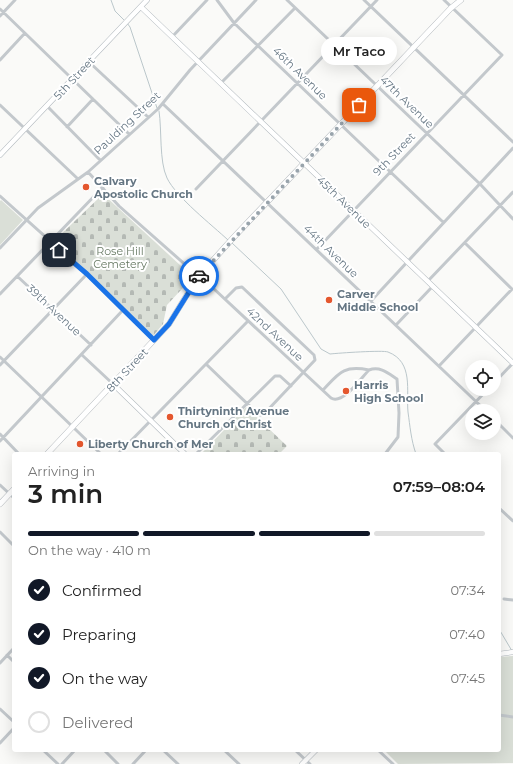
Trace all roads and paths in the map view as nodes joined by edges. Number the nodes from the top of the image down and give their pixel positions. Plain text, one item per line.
1 (15, 0) edge
2 (147, 0) edge
3 (207, 0) edge
4 (217, 0) edge
5 (256, 0) edge
6 (287, 0) edge
7 (364, 0) edge
8 (377, 0) edge
9 (444, 0) edge
10 (456, 0) edge
11 (461, 0) edge
12 (372, 6) junction
13 (140, 7) junction
14 (295, 8) junction
15 (452, 8) junction
16 (0, 9) edge
17 (3, 12) junction
18 (0, 16) edge
19 (234, 23) junction
20 (25, 33) junction
21 (172, 37) junction
22 (258, 45) junction
23 (335, 46) junction
24 (414, 47) junction
25 (0, 60) edge
26 (89, 62) junction
27 (198, 62) junction
28 (72, 79) junction
29 (298, 83) junction
30 (220, 84) junction
31 (377, 86) junction
32 (464, 95) junction
33 (93, 99) junction
34 (0, 105) edge
35 (162, 105) junction
36 (47, 106) junction
37 (148, 117) junction
38 (260, 123) junction
39 (341, 124) junction
40 (67, 127) junction
41 (26, 129) junction
42 (427, 133) junction
43 (129, 134) junction
44 (513, 142) edge
45 (513, 148) edge
46 (0, 155) edge
47 (100, 160) junction
48 (224, 161) junction
49 (303, 163) junction
50 (88, 172) junction
51 (390, 172) junction
52 (78, 179) junction
53 (480, 184) junction
54 (103, 187) junction
55 (196, 189) dead end
56 (513, 192) edge
57 (0, 196) edge
58 (267, 202) junction
59 (499, 206) junction
60 (353, 211) junction
61 (27, 220) junction
62 (513, 220) edge
63 (443, 222) junction
64 (49, 242) junction
65 (465, 243) junction
66 (0, 248) edge
67 (317, 249) junction
68 (407, 262) junction
69 (87, 274) junction
70 (18, 276) junction
71 (198, 277) junction
72 (427, 282) junction
73 (0, 286) edge
74 (432, 287) junction
75 (512, 289) edge
76 (4, 290) junction
77 (0, 294) edge
78 (225, 299) junction
79 (371, 301) junction
80 (54, 310) junction
81 (123, 310) junction
82 (248, 321) junction
83 (396, 325) junction
84 (476, 327) junction
85 (154, 340) junction
86 (91, 345) junction
87 (82, 355) junction
88 (0, 357) edge
89 (4, 361) junction
90 (513, 363) edge
91 (206, 364) junction
92 (0, 365) edge
93 (439, 366) junction
94 (369, 370) junction
95 (303, 373) junction
96 (501, 376) edge
97 (113, 384) junction
98 (291, 386) junction
99 (323, 390) junction
100 (481, 396) edge
101 (41, 397) junction
102 (476, 401) junction
103 (247, 403) junction
104 (479, 404) edge
105 (149, 420) junction
106 (501, 426) edge
107 (73, 427) junction
108 (0, 434) edge
109 (3, 438) junction
110 (513, 438) edge
111 (0, 441) edge
112 (17, 452) edge
113 (49, 452) edge
114 (99, 452) edge
115 (120, 452) edge
116 (183, 452) edge
117 (198, 452) edge
118 (387, 452) edge
119 (443, 452) edge
120 (0, 485) edge
121 (12, 492) edge
122 (10, 494) junction
123 (0, 504) edge
124 (501, 510) edge
125 (513, 521) edge
126 (0, 532) edge
127 (12, 544) edge
128 (504, 599) dead end
129 (513, 600) edge
130 (12, 650) edge
131 (512, 652) edge
132 (501, 654) edge
133 (7, 655) junction
134 (12, 660) edge
135 (0, 663) edge
136 (0, 709) edge
137 (501, 715) edge
138 (513, 717) edge
139 (12, 720) edge
140 (12, 730) edge
141 (0, 743) edge
142 (45, 752) edge
143 (73, 752) edge
144 (106, 752) edge
145 (144, 752) edge
146 (165, 752) edge
147 (226, 752) edge
148 (296, 752) edge
149 (314, 752) edge
150 (380, 752) edge
151 (304, 762) edge
152 (58, 764) edge
153 (62, 764) edge
154 (118, 764) edge
155 (133, 764) edge
156 (178, 764) edge
157 (238, 764) edge
158 (310, 764) edge
159 (392, 764) edge

1 - 17 street
2 - 13 street, 5th Street
3 - 21 street
4 - 19 street, 46th Avenue
5 - 19 street, Paulding Street
6 - 14 street, 47th Avenue
7 - 12 street
8 - 12 street
9 - 15 street
10 - 15 main road
11 - 15 main road, 8th Street
12 - 23 street
12 - 24 street
13 - 21 street, 45th Avenue
13 - 26 street, 5th Street
14 - 22 street
14 - 23 street, 47th Avenue
15 - 24 main road, 8th Street
15 - 32 street, 9th Street
16 - 17 street
17 - 18 street
17 - 20 street
19 - 22 street, 46th Avenue
19 - 27 street, Paulding Street
20 - 25 street
20 - 28 street
21 - 27 street, 45th Avenue
22 - 29 street, 46th Avenue
22 - 30 street
23 - 29 street
23 - 31 street, 47th Avenue
24 - 31 main road, 8th Street
24 - 32 street
26 - 28 street, 5th Street
26 - 37 street
27 - 30 street, 45th Avenue
27 - 35 street, Paulding Street
28 - 33 street
28 - 36 street, 5th Street
29 - 38 street
29 - 39 street, 46th Avenue
30 - 38 street, 45th Avenue
31 - 39 main road, 8th Street
31 - 42 street, 47th Avenue
32 - 42 street, 9th Street
32 - 44 street
33 - 40 street
33 - 43 street
34 - 41 street
35 - 37 street, Paulding Street
35 - 48 street, 44th Avenue
36 - 40 street
36 - 41 street, 5th Street
37 - 43 street, Paulding Street
38 - 48 street
38 - 49 street, 45th Avenue
39 - 49 main road, 8th Street
39 - 51 street, 46th Avenue
40 - 47 street
41 - 46 street, 5th Street
41 - 52 street
42 - 51 street, 9th Street
42 - 53 street, 47th Avenue
43 - 47 street, Paulding Street
45 - 53 street
47 - 50 street, Paulding Street
48 - 55 street
48 - 58 street, 44th Avenue
49 - 58 main road, 8th Street
49 - 60 street, 45th Avenue
50 - 52 street, Paulding Street
50 - 54 street, 42nd Avenue
51 - 60 street, 9th Street
51 - 63 street, 46th Avenue
52 - 61 street, Paulding Street
53 - 59 street, 47th Avenue
53 - 63 street
54 - 64 street
54 - 71 street, 42nd Avenue
56 - 59 street
57 - 61 street
58 - 67 street, 44th Avenue
58 - 71 main road, 8th Street
59 - 62 street, 47th Avenue
59 - 65 street
60 - 67 street, 9th Street
60 - 68 street, 45th Avenue
61 - 64 street
61 - 66 street, Paulding Street
63 - 68 street
64 - 69 street
64 - 70 street
65 - 72 street
65 - 75 street
67 - 79 street, 44th Avenue
68 - 72 street, 45th Avenue
68 - 79 street
69 - 80 street
69 - 81 street
70 - 76 street
70 - 80 street, 39th Avenue
71 - 78 street, 42nd Avenue
71 - 85 main road, 8th Street
72 - 74 street, 45th Avenue
73 - 76 street
74 - 83 street
74 - 84 street, 45th Avenue
75 - 84 street
76 - 77 street
78 - 82 street, 42nd Avenue
78 - 95 street
79 - 83 street, 44th Avenue
80 - 86 street, 39th Avenue
80 - 89 street
81 - 85 street
81 - 86 street
82 - 91 street
82 - 95 street, 42nd Avenue
83 - 93 street, 44th Avenue
84 - 90 street, 45th Avenue
84 - 93 street
85 - 97 main road, 8th Street
86 - 87 street
87 - 97 street
87 - 101 street
88 - 89 street
89 - 92 street
89 - 101 street
90 - 96 street
91 - 103 street
91 - 105 street
93 - 102 street, 44th Avenue
94 - 99 street
94 - 99 street, 42nd Avenue
94 - 118 street
95 - 98 street
95 - 99 street, 42nd Avenue
97 - 105 street
97 - 107 main road, 8th Street
98 - 103 street
98 - 103 street
100 - 102 street
101 - 107 street
101 - 109 street
102 - 104 street, 44th Avenue
102 - 119 street
103 - 117 street
105 - 115 street
105 - 116 street
106 - 110 street
107 - 113 main road, 8th Street
107 - 114 street
108 - 109 street
109 - 111 street
109 - 112 street
120 - 122 street
121 - 122 main road
122 - 123 main road
124 - 125 street
126 - 127 street
128 - 129 street
130 - 133 street
131 - 132 street
133 - 134 street
133 - 135 street
136 - 139 street
137 - 138 street
140 - 141 street
142 - 152 street
143 - 153 street
144 - 154 street
145 - 155 street
146 - 156 street
147 - 157 street
148 - 151 street
149 - 151 street
150 - 159 street
151 - 158 street

